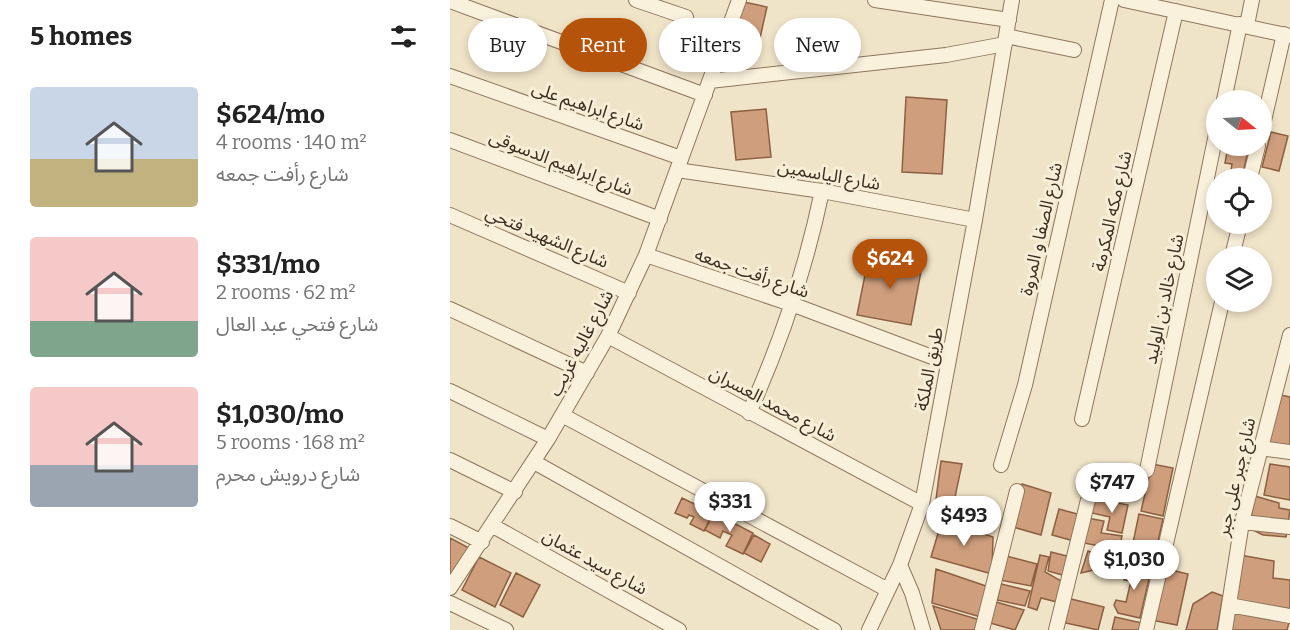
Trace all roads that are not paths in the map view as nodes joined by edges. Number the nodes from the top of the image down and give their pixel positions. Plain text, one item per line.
1 (636, 0) edge
2 (739, 0) edge
3 (875, 0) edge
4 (1012, 0) edge
5 (1112, 0) edge
6 (1124, 0) edge
7 (1252, 0) edge
8 (450, 1) edge
9 (1176, 10) junction
10 (686, 17) dead end
11 (1009, 20) junction
12 (1243, 24) junction
13 (1287, 35) edge
14 (1006, 40) junction
15 (1074, 50) dead end
16 (450, 76) edge
17 (710, 81) junction
18 (1226, 90) edge
19 (1272, 91) edge
20 (705, 95) junction
21 (450, 140) edge
22 (1212, 156) edge
23 (679, 164) junction
24 (822, 191) junction
25 (450, 215) edge
26 (660, 219) junction
27 (975, 220) junction
28 (646, 255) junction
29 (629, 292) junction
30 (794, 305) junction
31 (450, 309) edge
32 (1220, 312) edge
33 (1290, 335) edge
34 (608, 336) junction
35 (948, 363) junction
36 (587, 373) junction
37 (1285, 376) edge
38 (450, 391) edge
39 (749, 413) junction
40 (562, 415) junction
41 (1082, 419) dead end
42 (548, 439) junction
43 (1260, 448) junction
44 (1290, 452) edge
45 (450, 460) edge
46 (534, 462) junction
47 (1001, 465) dead end
48 (1147, 470) dead end
49 (1017, 491) dead end
50 (515, 492) junction
51 (1088, 500) dead end
52 (922, 504) junction
53 (1242, 522) junction
54 (450, 526) edge
55 (493, 526) junction
56 (1290, 527) edge
57 (482, 542) junction
58 (900, 565) junction
59 (450, 588) edge
60 (888, 590) junction
61 (450, 603) edge
62 (1229, 605) junction
63 (1290, 615) edge
64 (921, 627) edge
65 (506, 630) edge
66 (679, 630) edge
67 (834, 630) edge
68 (869, 630) edge
69 (982, 630) edge
70 (1056, 630) edge
71 (1146, 630) edge
72 (1225, 630) edge

1 - 10 street
2 - 17 street, شارع غاليه غريب
3 - 11 street
4 - 11 street, طريق الملكة
5 - 47 street, شارع الصفا و المروة
6 - 9 street
7 - 12 street
8 - 20 street
9 - 12 street
9 - 41 street, شارع مكه المكرمة
11 - 14 street, طريق الملكة
12 - 13 street
12 - 18 street
13 - 19 street
14 - 15 street
14 - 17 street
14 - 27 street, طريق الملكة
16 - 23 street, شارع ابراهيم على
17 - 20 street, شارع غاليه غريب
20 - 23 street, شارع غاليه غريب
21 - 26 street, شارع ابراهيم الدسوقى
22 - 48 street, شارع خالد بن الوليد
23 - 24 street, شارع الياسمين
23 - 26 street, شارع غاليه غريب
24 - 27 street, شارع الياسمين
24 - 30 street
25 - 29 street, شارع الشهيد فتحي
26 - 28 street, شارع غاليه غريب
27 - 35 street, طريق الملكة
28 - 29 street, شارع غاليه غريب
28 - 30 street, شارع رأفت جمعه
29 - 34 street, شارع غاليه غريب
30 - 35 street, شارع رأفت جمعه
30 - 39 street
31 - 36 street
32 - 71 street
33 - 37 street, شارع جبر على جبر
34 - 36 street, شارع غاليه غريب
34 - 39 street, شارع محمد العسران
35 - 52 street, طريق الملكة
36 - 40 street, شارع غاليه غريب
37 - 43 street, شارع جبر على جبر
38 - 42 street
39 - 52 street, شارع محمد العسران
40 - 42 street, شارع غاليه غريب
40 - 60 street
42 - 46 street, شارع غاليه غريب
43 - 44 street
43 - 53 street, شارع جبر على جبر
45 - 50 street
46 - 50 street, شارع غاليه غريب
46 - 67 street
49 - 69 street
50 - 55 street, شارع غاليه غريب
51 - 70 street
52 - 58 street, طريق الملكة
53 - 56 street
53 - 62 street, شارع جبر على جبر
54 - 57 street
55 - 57 street, شارع غاليه غريب
55 - 66 street, شارع سيد عثمان
57 - 59 street, شارع غاليه غريب
58 - 60 street, طريق الملكة
58 - 64 street
60 - 68 street, طريق الملكة
61 - 65 street
62 - 63 street
62 - 72 street, شارع جبر على جبر

